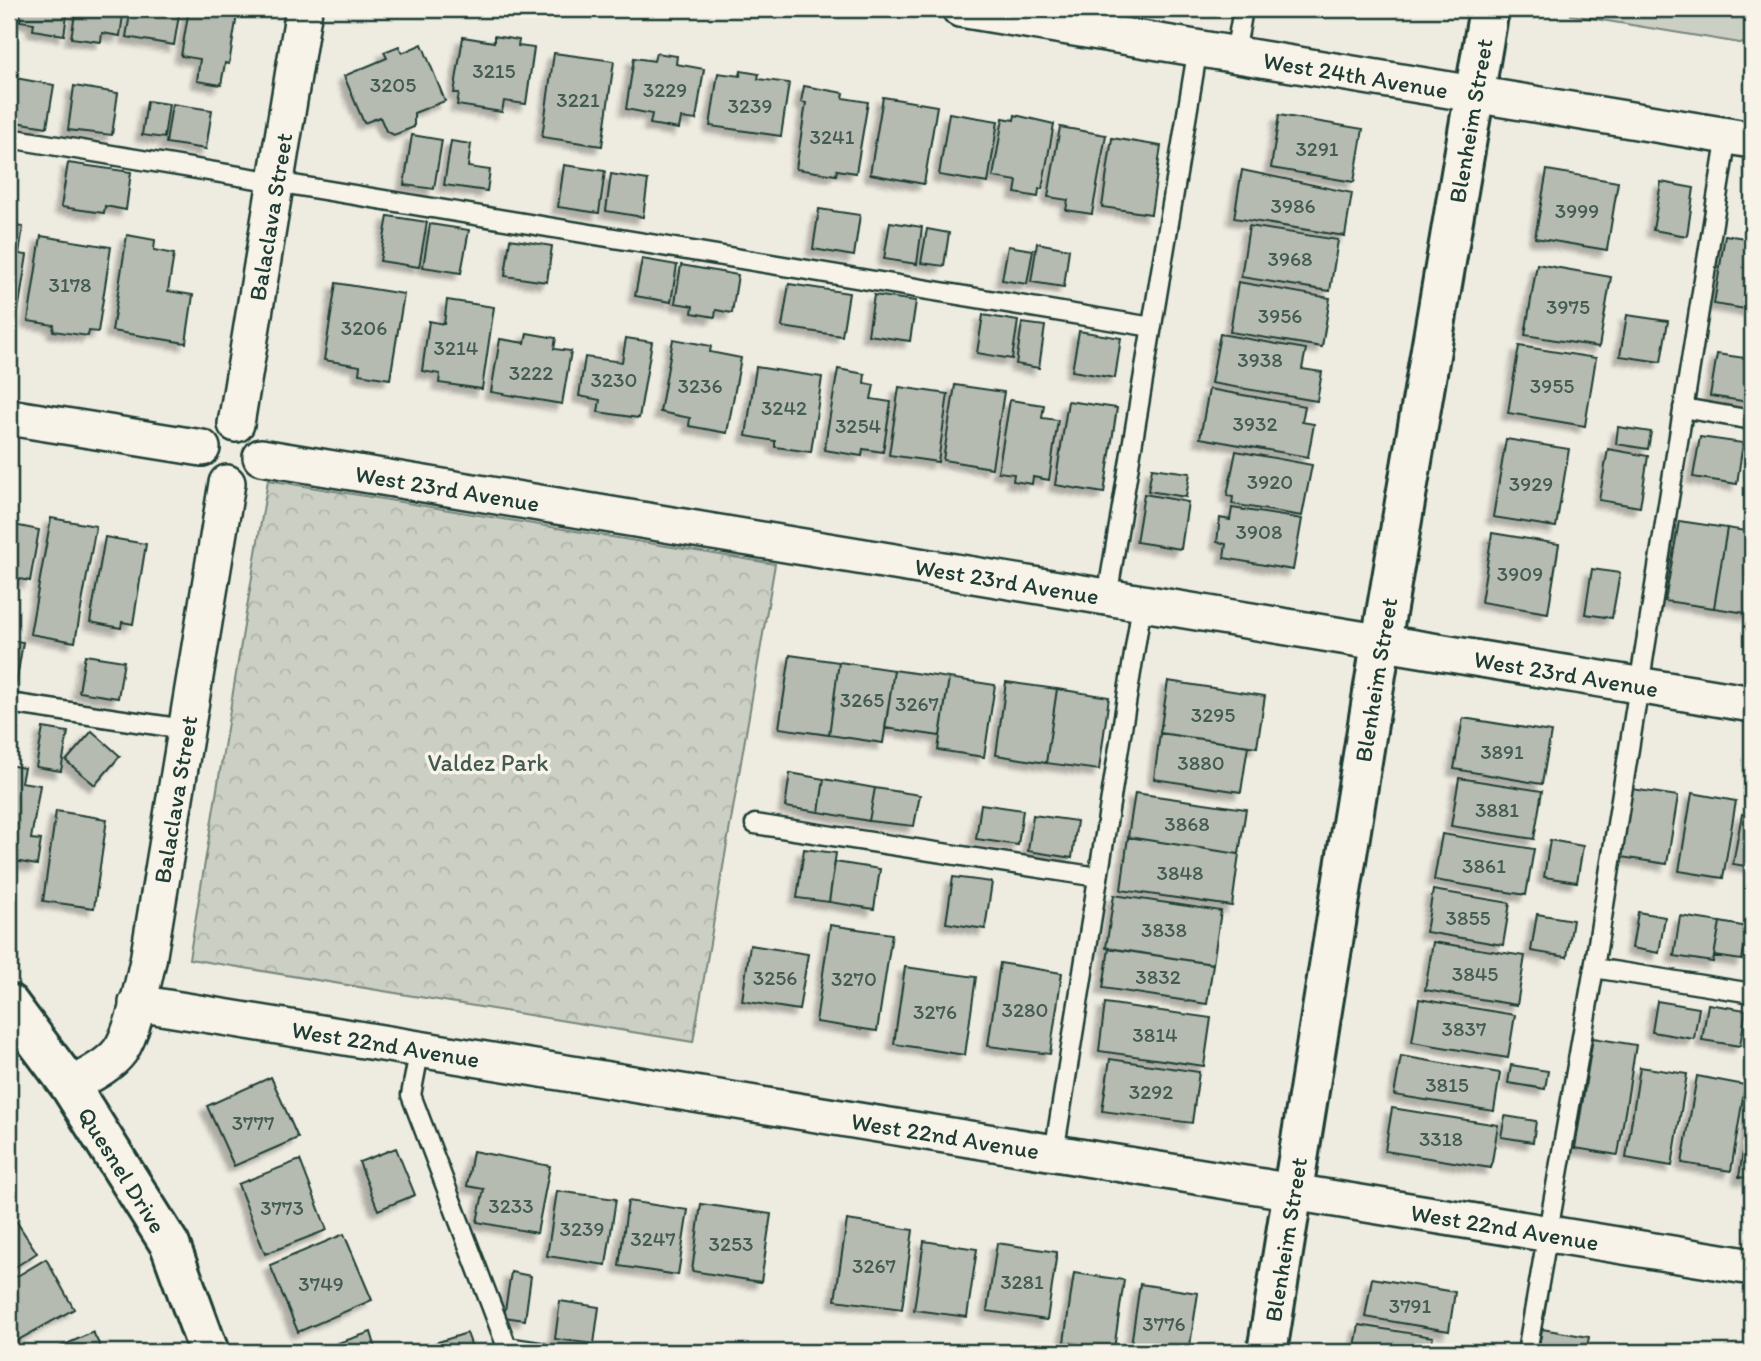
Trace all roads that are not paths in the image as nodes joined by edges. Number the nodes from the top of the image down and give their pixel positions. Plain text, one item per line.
1 (304, 9) edge
2 (960, 9) edge
3 (1243, 9) edge
4 (1489, 9) edge
5 (1198, 47) junction
6 (1234, 54) junction
7 (1475, 93) junction
8 (1740, 137) edge
9 (9, 138) edge
10 (275, 182) junction
11 (1152, 327) junction
12 (1683, 408) junction
13 (9, 417) edge
14 (1752, 420) edge
15 (236, 424) junction
16 (202, 448) junction
17 (261, 457) junction
18 (227, 482) junction
19 (1107, 598) junction
20 (1142, 604) junction
21 (1381, 643) junction
22 (1639, 686) junction
23 (9, 703) edge
24 (1752, 704) edge
25 (184, 729) junction
26 (755, 824) dead end
27 (1098, 877) junction
28 (1594, 968) junction
29 (1752, 993) edge
30 (137, 1003) junction
31 (9, 1004) edge
32 (420, 1048) junction
33 (70, 1086) junction
34 (1054, 1153) junction
35 (1293, 1193) junction
36 (1550, 1233) junction
37 (1752, 1267) edge
38 (209, 1352) edge
39 (540, 1352) edge
40 (1267, 1352) edge
41 (1527, 1352) edge

1 - 10 street, Balaclava Street
2 - 5 street, West 24th Avenue
3 - 6 lane
4 - 7 street, Blenheim Street
5 - 6 street, West 24th Avenue
5 - 11 lane
6 - 7 street, West 24th Avenue
7 - 8 street, West 24th Avenue
7 - 21 street, Blenheim Street
8 - 12 lane
9 - 10 lane
10 - 11 lane
10 - 15 street, Balaclava Street
11 - 19 lane
12 - 14 lane
12 - 22 lane
13 - 16 street
15 - 16 street
15 - 17 street
16 - 18 street
17 - 18 street
17 - 19 street, West 23rd Avenue
18 - 25 street, Balaclava Street
19 - 20 street, West 23rd Avenue
20 - 21 street, West 23rd Avenue
20 - 27 lane
21 - 22 street, West 23rd Avenue
21 - 35 street, Blenheim Street
22 - 24 street, West 23rd Avenue
22 - 28 lane
23 - 25 lane
25 - 30 street, Balaclava Street
26 - 27 lane
27 - 34 lane
28 - 29 lane
28 - 36 lane
30 - 32 street, West 22nd Avenue
30 - 33 street, Balaclava Street
31 - 33 street, Quesnel Drive
32 - 34 street, West 22nd Avenue
32 - 39 lane
33 - 38 street, Quesnel Drive
34 - 35 street, West 22nd Avenue
35 - 36 street, West 22nd Avenue
35 - 40 street, Blenheim Street
36 - 37 street, West 22nd Avenue
36 - 41 lane

